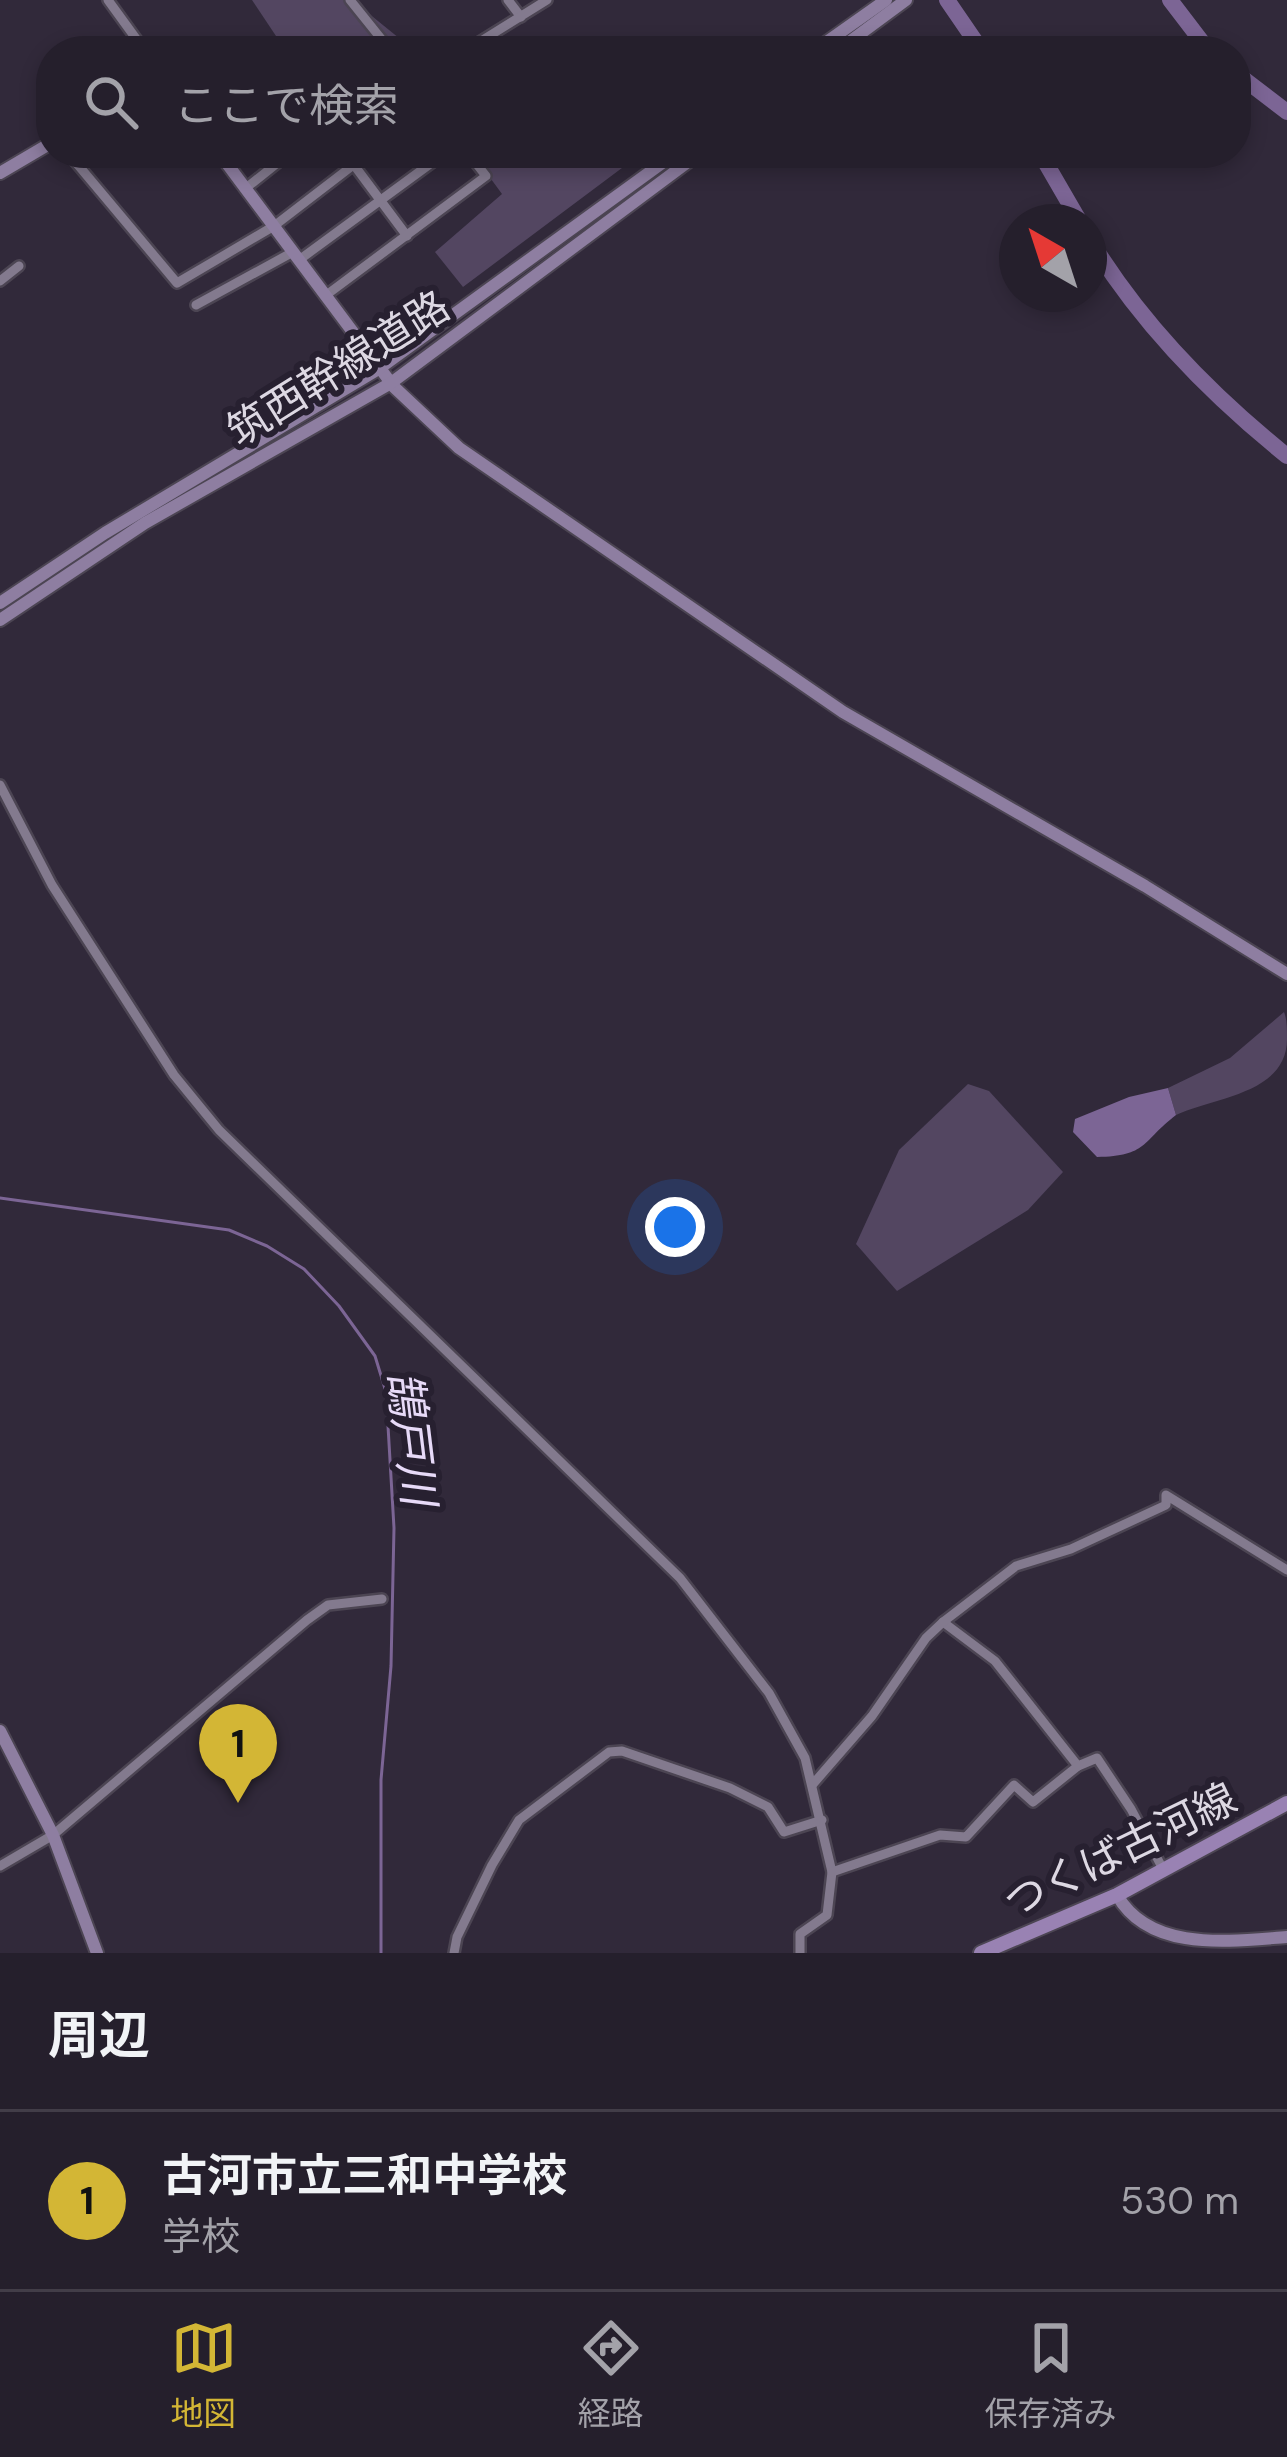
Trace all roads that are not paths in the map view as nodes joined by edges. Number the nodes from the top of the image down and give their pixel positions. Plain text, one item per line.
1 (108, 0) edge
2 (350, 0) edge
3 (508, 0) edge
4 (547, 0) edge
5 (886, 0) edge
6 (906, 0) edge
7 (521, 17) junction
8 (134, 36) edge
9 (379, 36) edge
10 (490, 36) edge
11 (835, 36) edge
12 (857, 36) edge
13 (36, 151) edge
14 (81, 168) edge
15 (231, 168) edge
16 (271, 168) edge
17 (349, 168) edge
18 (357, 168) edge
19 (424, 168) edge
20 (480, 168) edge
21 (655, 168) edge
22 (680, 168) edge
23 (1, 170) edge
24 (246, 188) junction
25 (379, 200) junction
26 (274, 226) junction
27 (407, 236) junction
28 (296, 256) junction
29 (19, 266) dead end
30 (0, 281) edge
31 (325, 296) junction
32 (196, 305) dead end
33 (380, 368) junction
34 (391, 382) junction
35 (0, 603) edge
36 (0, 620) edge
37 (0, 785) edge
38 (1287, 974) edge
39 (1287, 1570) edge
40 (382, 1599) dead end
41 (944, 1622) junction
42 (0, 1731) edge
43 (1078, 1766) junction
44 (813, 1784) junction
45 (1287, 1803) edge
46 (822, 1820) junction
47 (53, 1835) junction
48 (0, 1866) edge
49 (1164, 1871) junction
50 (832, 1872) junction
51 (1118, 1895) junction
52 (1287, 1937) edge
53 (97, 1953) edge
54 (454, 1953) edge
55 (800, 1953) edge
56 (981, 1953) edge

1 - 8 street
2 - 9 street
3 - 7 street
4 - 7 street
5 - 11 street
6 - 12 street
7 - 10 street
13 - 23 street
14 - 26 street
15 - 24 street
16 - 24 street
17 - 26 street
18 - 25 street
19 - 25 street
20 - 27 street
21 - 33 street, 筑西幹線道路
22 - 34 street, 筑西幹線道路
24 - 26 street
25 - 27 street
25 - 28 street
26 - 28 street
27 - 31 street
28 - 31 street
28 - 32 street
29 - 30 street
31 - 33 street
33 - 34 street
33 - 35 street, 筑西幹線道路
34 - 36 street, 筑西幹線道路
34 - 38 street
37 - 44 street
39 - 41 street
40 - 47 street
41 - 43 street
41 - 44 street
42 - 47 street
43 - 49 street
43 - 50 street
44 - 46 street
45 - 49 main road, つくば古河線
46 - 50 street
46 - 54 street
47 - 48 street
47 - 53 street
49 - 51 main road, つくば古河線
50 - 55 street
51 - 52 street
51 - 56 main road, つくば古河線

